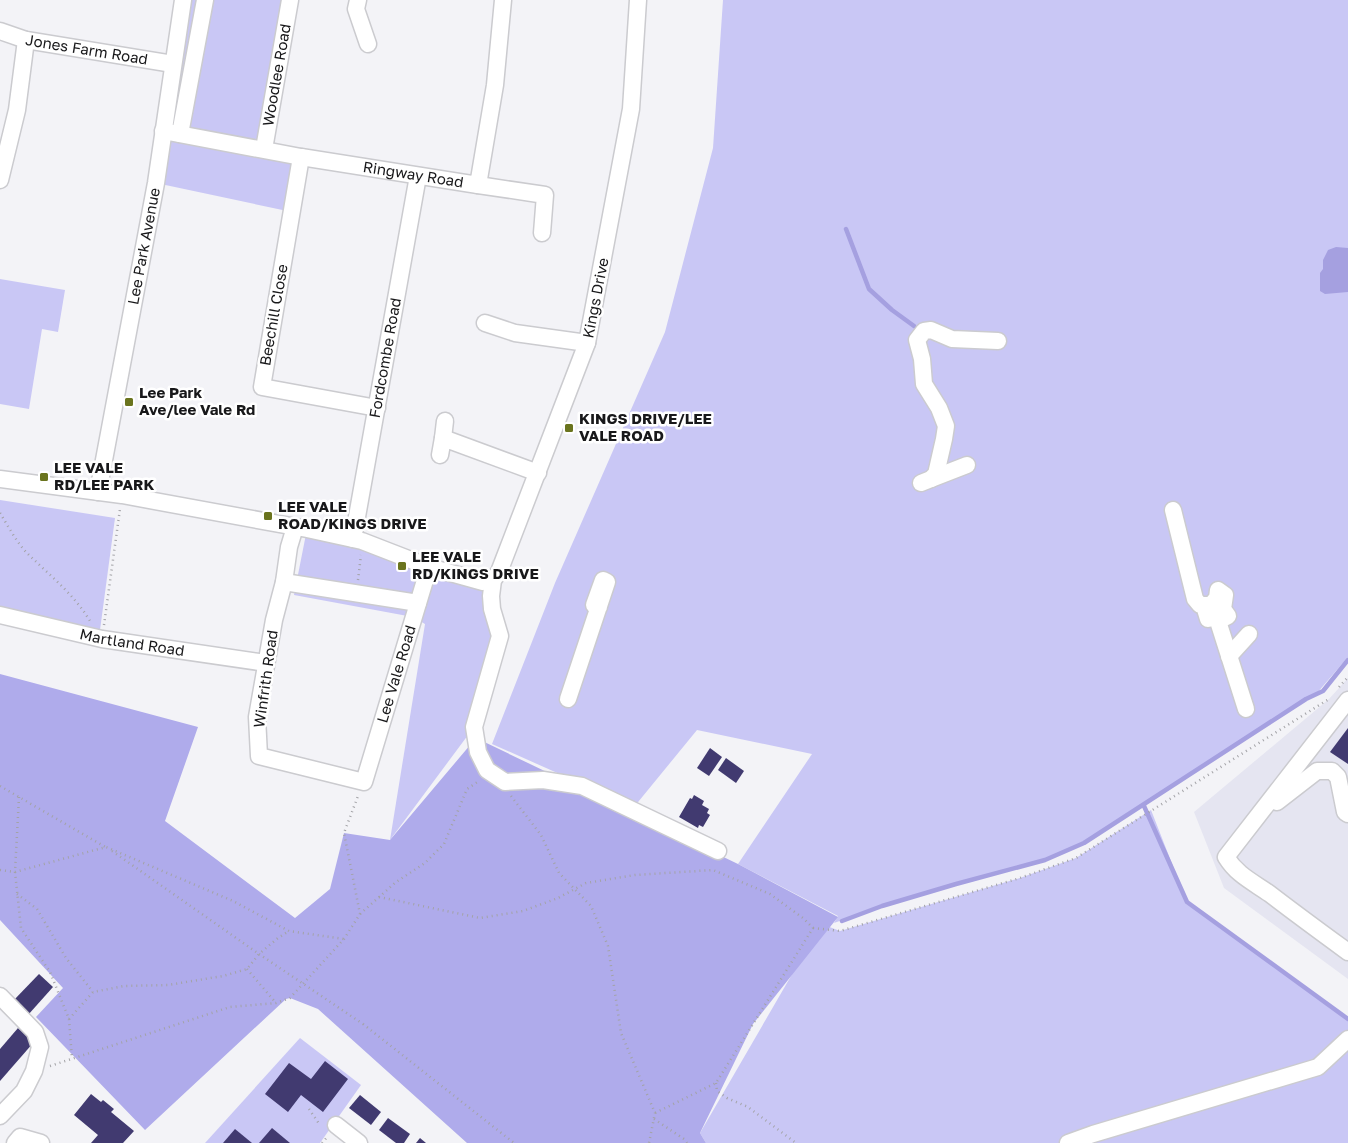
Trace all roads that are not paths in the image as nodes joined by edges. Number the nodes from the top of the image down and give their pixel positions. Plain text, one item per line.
1 (183, 0) edge
2 (204, 0) edge
3 (290, 0) edge
4 (358, 0) edge
5 (502, 0) edge
6 (638, 0) edge
7 (0, 31) edge
8 (26, 40) junction
9 (368, 44) dead end
10 (173, 64) junction
11 (163, 130) junction
12 (180, 134) junction
13 (264, 150) junction
14 (301, 157) junction
15 (418, 176) junction
16 (0, 180) edge
17 (478, 185) junction
18 (542, 233) dead end
19 (485, 323) dead end
20 (998, 340) dead end
21 (587, 343) junction
22 (377, 408) junction
23 (445, 421) dead end
24 (443, 438) junction
25 (440, 455) dead end
26 (967, 465) dead end
27 (538, 473) junction
28 (0, 478) edge
29 (98, 492) junction
30 (1173, 510) dead end
31 (295, 527) junction
32 (358, 540) junction
33 (429, 567) junction
34 (493, 580) junction
35 (284, 582) junction
36 (594, 600) dead end
37 (418, 603) junction
38 (1204, 606) junction
39 (0, 616) edge
40 (1218, 618) junction
41 (1249, 634) dead end
42 (1229, 656) junction
43 (266, 663) junction
44 (568, 688) dead end
45 (1342, 696) edge
46 (1246, 709) dead end
47 (364, 782) joint
48 (1348, 814) edge
49 (1258, 816) junction
50 (718, 851) dead end
51 (1348, 952) edge
52 (0, 996) edge
53 (1348, 1039) edge
54 (0, 1116) edge
55 (327, 1130) road end
56 (15, 1143) edge
57 (41, 1143) edge
58 (359, 1143) edge
59 (1068, 1143) edge

1 - 10 street, Lee Park Avenue
2 - 12 street
3 - 13 street, Woodlee Road
4 - 9 street
5 - 17 street, Ringway Road
6 - 21 street, Kings Drive
7 - 8 street, Jones Farm Road
8 - 10 street, Jones Farm Road
8 - 16 street
10 - 11 street, Lee Park Avenue
11 - 12 street, Ringway Road
11 - 29 street, Lee Park Avenue
12 - 13 street, Ringway Road
13 - 14 street, Ringway Road
14 - 15 street, Ringway Road
14 - 22 street, Beechill Close
15 - 17 street, Ringway Road
15 - 22 street, Fordcombe Road
17 - 18 street
19 - 21 street
20 - 26 street
21 - 27 street, Kings Drive
22 - 32 street, Fordcombe Road
23 - 24 street
24 - 25 street
24 - 27 street
27 - 34 street, Kings Drive
28 - 29 street
29 - 31 street
30 - 38 street
31 - 32 street
31 - 35 street, Winfrith Road
32 - 33 street
33 - 34 street
33 - 37 street, Lee Vale Road
34 - 50 street
35 - 37 street
35 - 43 street, Winfrith Road
36 - 44 street
37 - 47 street, Lee Vale Road
38 - 40 street
38 - 40 street
39 - 43 street, Martland Road
40 - 42 street
41 - 42 street
42 - 46 street
43 - 47 street, Winfrith Road
45 - 49 street
48 - 49 street
49 - 51 street
52 - 54 street
53 - 59 street
55 - 58 street
56 - 57 street

